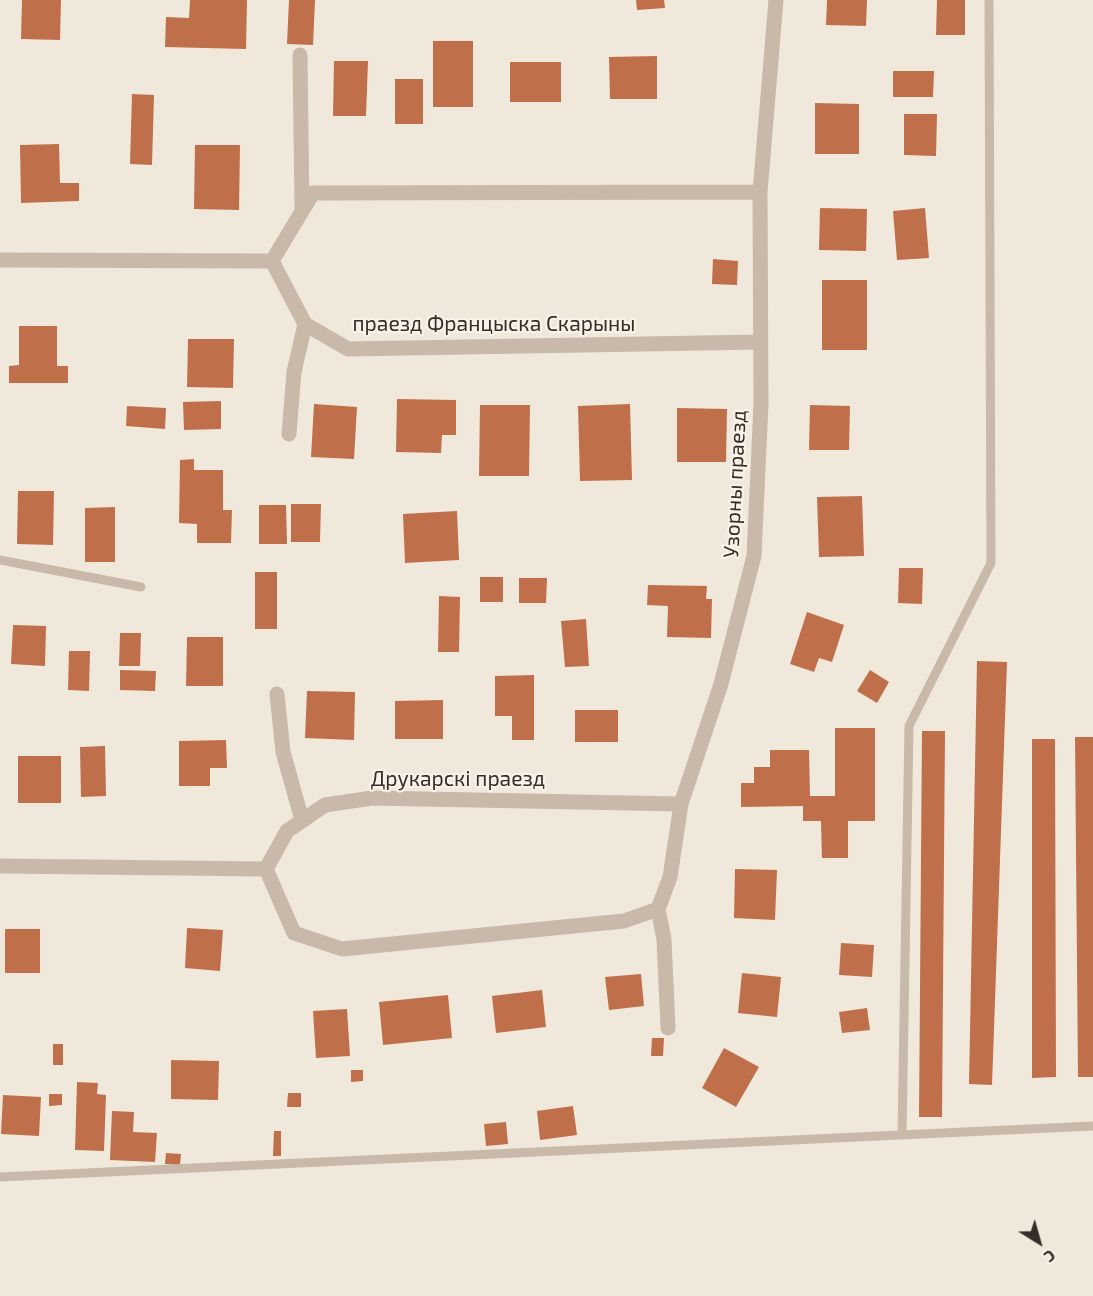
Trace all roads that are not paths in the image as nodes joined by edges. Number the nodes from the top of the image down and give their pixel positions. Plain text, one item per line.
1 (777, 0) edge
2 (989, 0) edge
3 (300, 55) dead end
4 (760, 192) junction
5 (302, 211) junction
6 (0, 260) edge
7 (272, 261) junction
8 (305, 324) junction
9 (760, 342) junction
10 (289, 434) dead end
11 (0, 560) edge
12 (141, 587) dead end
13 (277, 694) dead end
14 (681, 804) junction
15 (303, 820) junction
16 (0, 866) edge
17 (266, 869) junction
18 (658, 909) junction
19 (668, 1028) dead end
20 (1093, 1126) edge
21 (902, 1135) junction
22 (0, 1177) edge

1 - 4 street, Узорны праезд
2 - 21 lane
3 - 5 street
4 - 5 street
4 - 9 street, Узорны праезд
5 - 7 street
6 - 7 street
7 - 8 street
8 - 9 street, праезд Францыска Скарыны
8 - 10 street
9 - 14 street, Узорны праезд
11 - 12 lane
13 - 15 street
14 - 15 street, Друкарскі праезд
14 - 18 street, Узорны праезд
15 - 17 street, Друкарскі праезд
16 - 17 street
17 - 18 street
18 - 19 street
20 - 21 lane
21 - 22 lane

